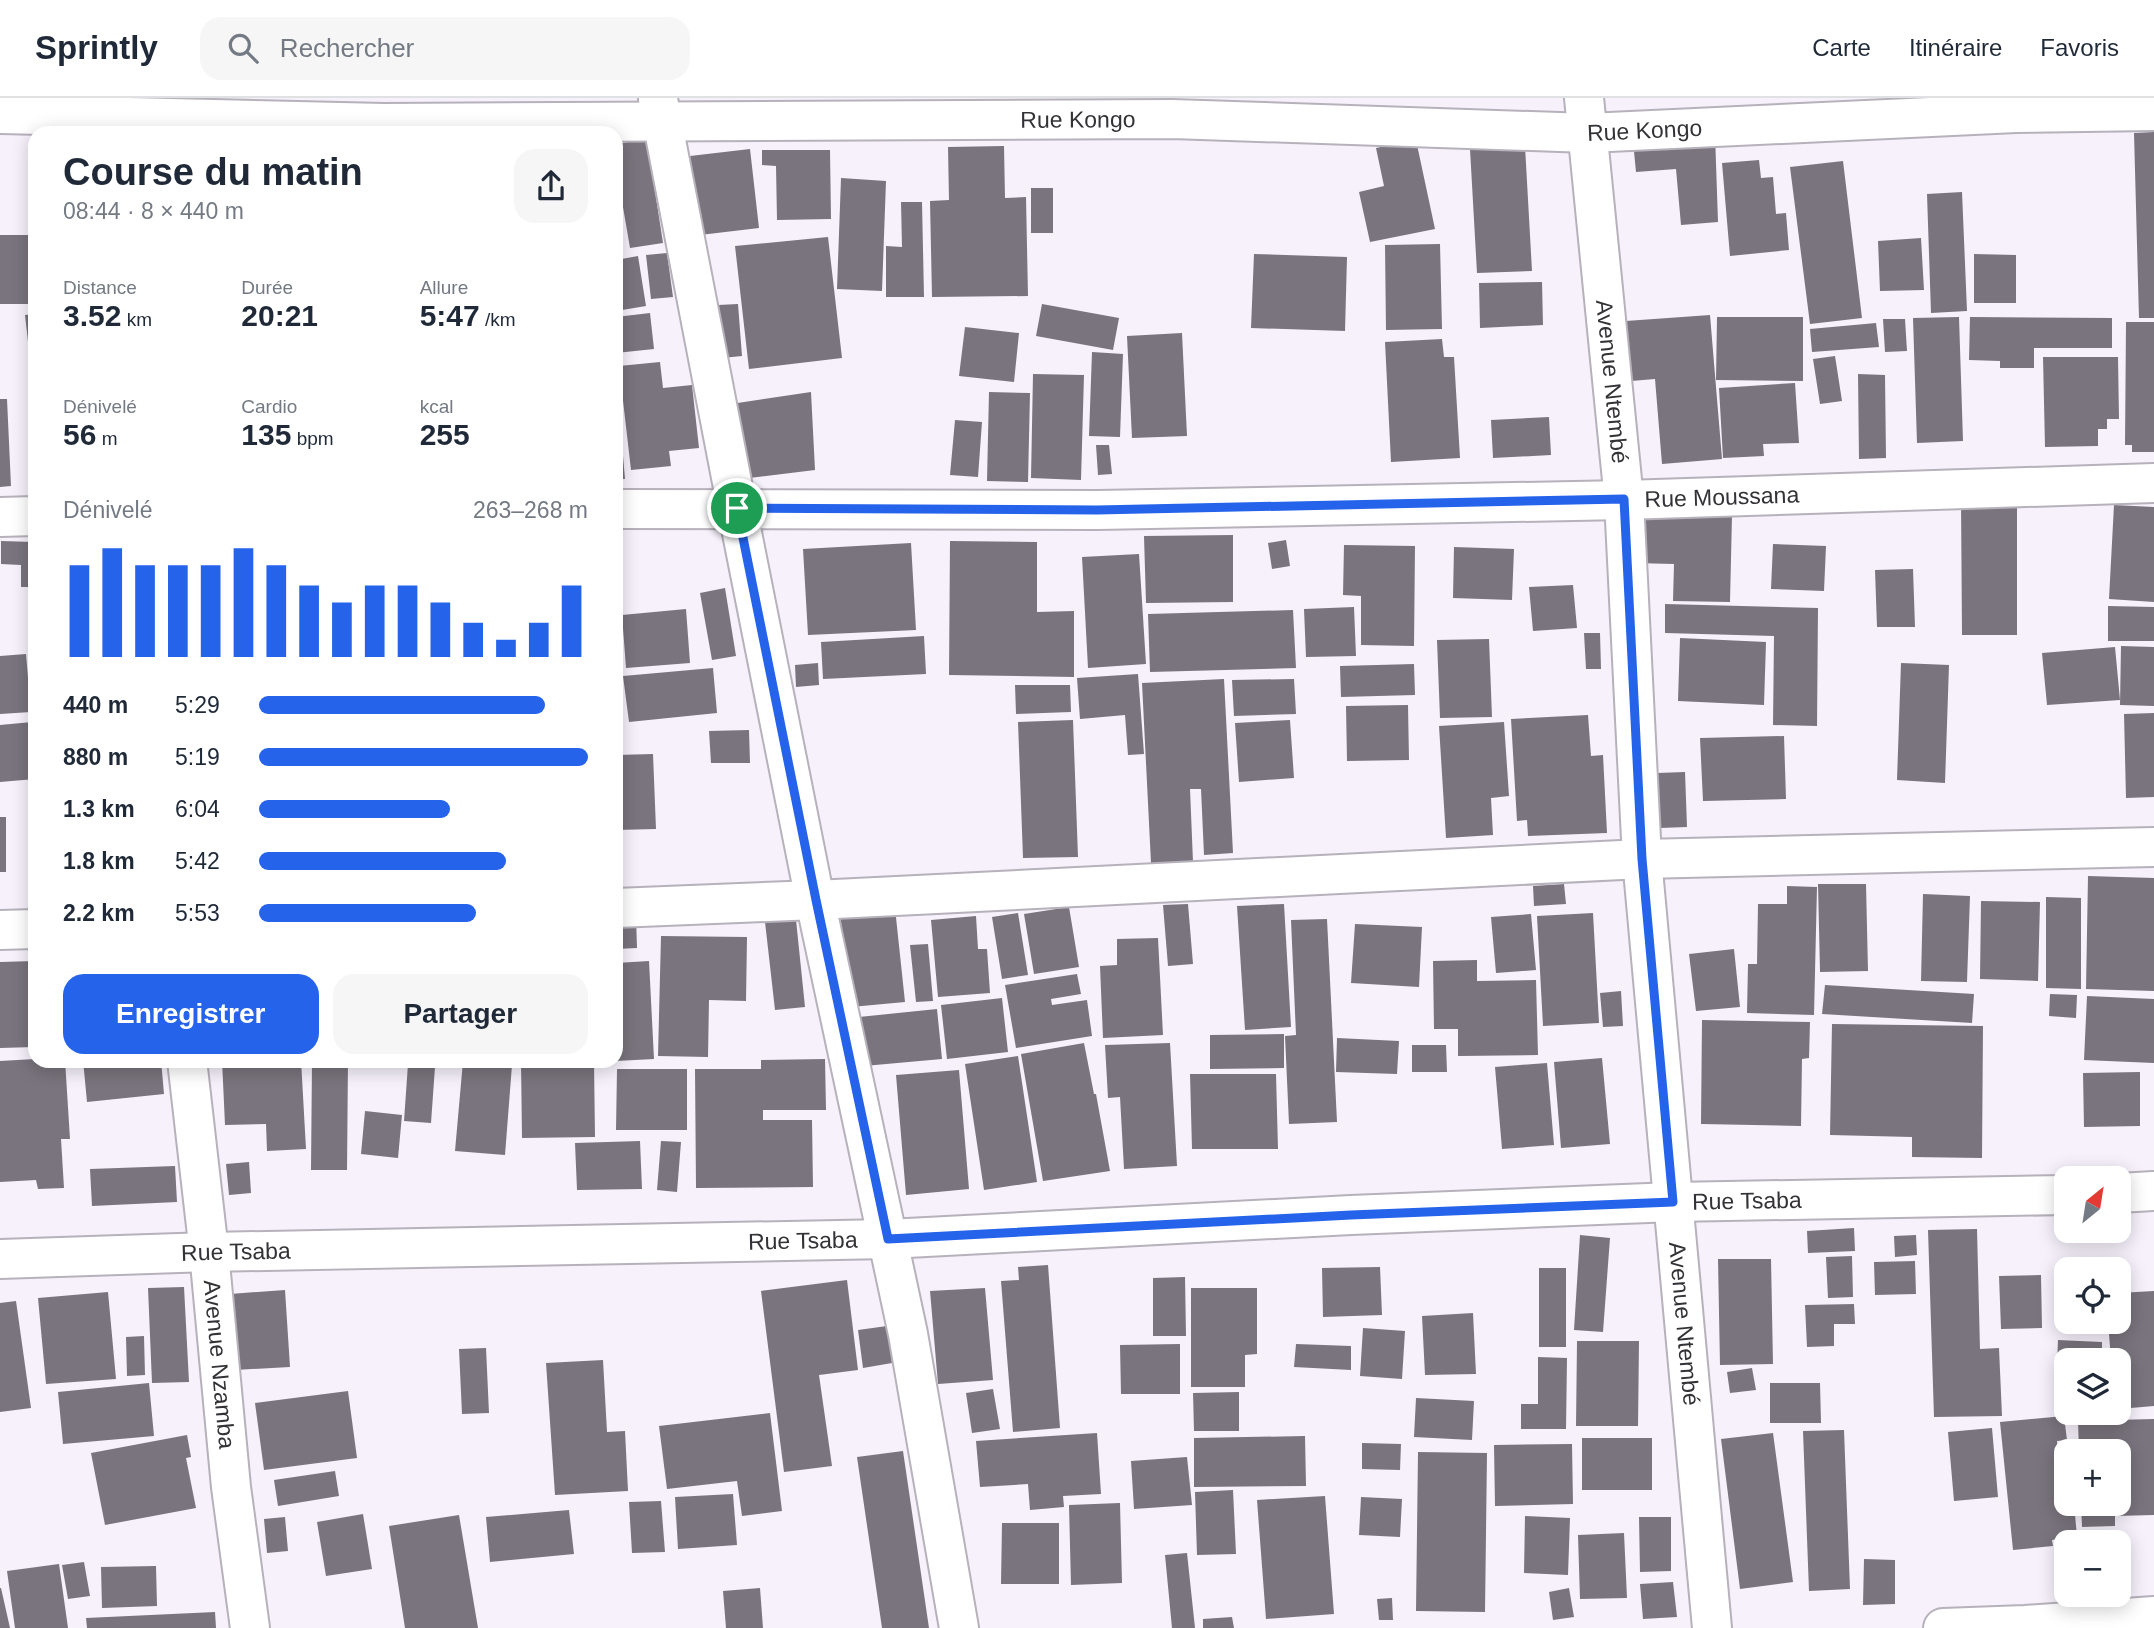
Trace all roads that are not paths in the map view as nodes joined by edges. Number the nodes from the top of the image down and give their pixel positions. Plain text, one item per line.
1 (661, 110) edge
2 (2154, 111) edge
3 (0, 114) edge
4 (68, 115) edge
5 (1586, 115) edge
6 (2154, 482) edge
7 (1624, 499) junction
8 (737, 508) junction
9 (623, 509) edge
10 (28, 516) edge
11 (0, 517) edge
12 (2154, 847) edge
13 (1642, 859) junction
14 (816, 900) junction
15 (623, 908) edge
16 (28, 929) edge
17 (0, 930) edge
18 (188, 1068) edge
19 (2154, 1191) edge
20 (2132, 1192) edge
21 (2054, 1195) edge
22 (1673, 1202) junction
23 (888, 1239) junction
24 (209, 1252) junction
25 (0, 1259) edge
26 (2154, 1616) edge
27 (250, 1628) edge
28 (959, 1628) edge
29 (1712, 1628) edge
30 (1943, 1628) edge

1 - 4 street, Rue Kongo
1 - 5 street, Rue Kongo
1 - 8 street
2 - 5 street, Rue Kongo
3 - 4 street, Rue Kongo
5 - 7 street, Avenue Ntembé
6 - 7 street, Rue Moussana
7 - 8 street, Rue Moussana
7 - 13 street, Avenue Ntembé
8 - 9 street, Rue Moussana
8 - 14 street
10 - 11 street
12 - 13 street
13 - 14 street
13 - 22 street, Avenue Ntembé
14 - 15 street
14 - 23 street
16 - 17 street
18 - 24 street, Avenue Nzamba
19 - 20 street
21 - 22 street, Rue Tsaba
22 - 23 street, Rue Tsaba
22 - 29 street, Avenue Ntembé
23 - 24 street, Rue Tsaba
23 - 28 street
24 - 25 street, Rue Tsaba
24 - 27 street, Avenue Nzamba
26 - 30 street

